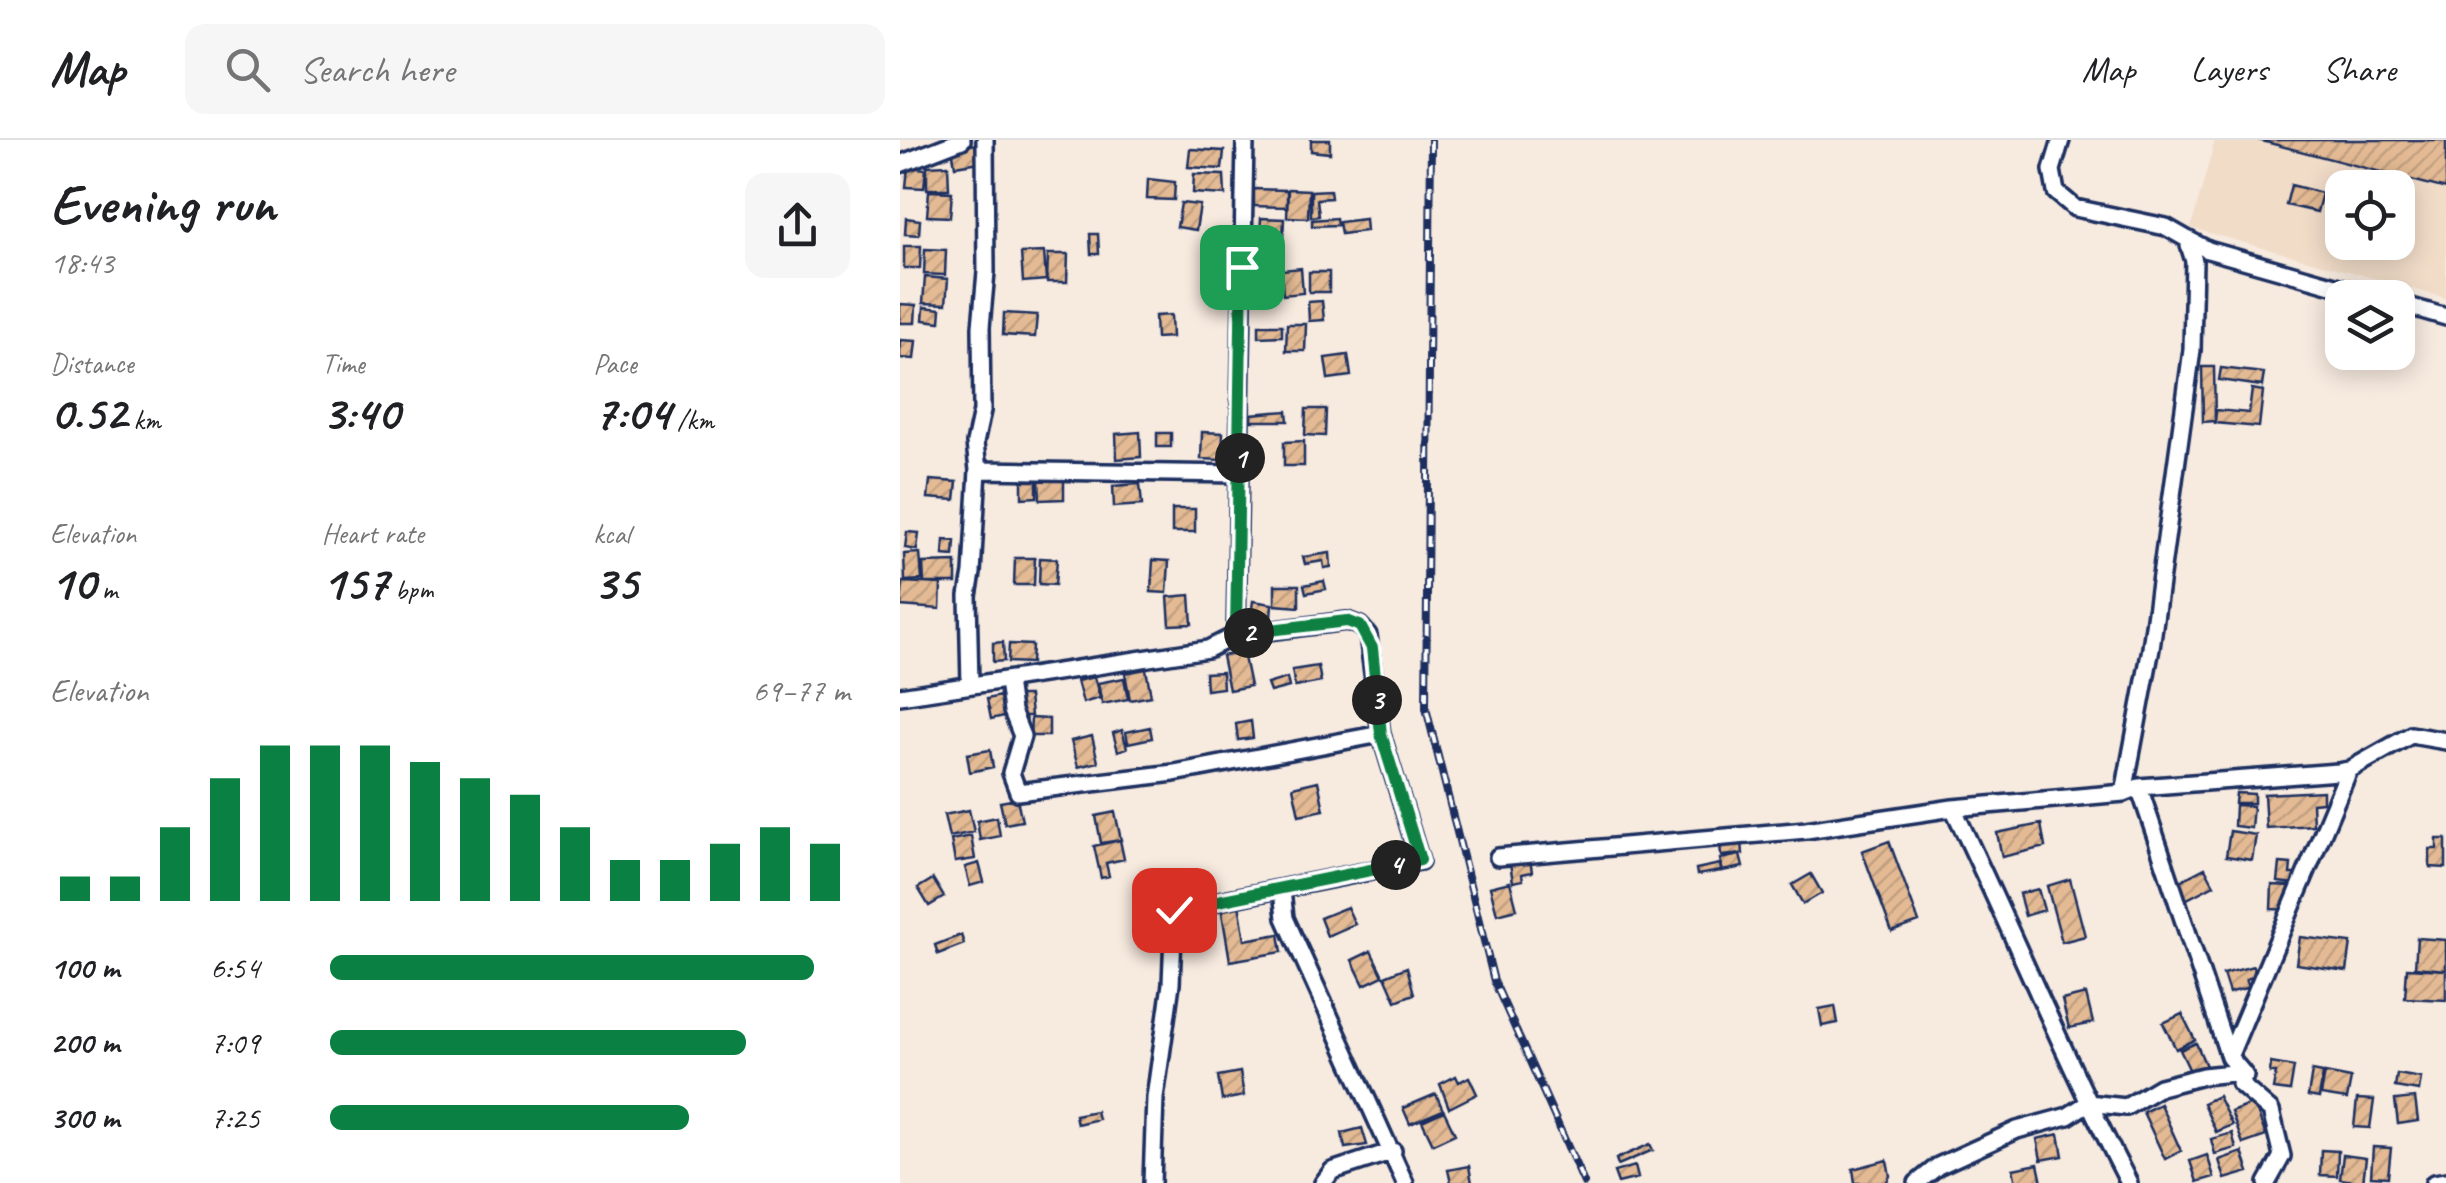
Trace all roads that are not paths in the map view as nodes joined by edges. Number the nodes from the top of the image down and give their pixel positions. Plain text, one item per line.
1 (962, 140) edge
2 (985, 140) edge
3 (1244, 140) edge
4 (2060, 140) edge
5 (900, 164) edge
6 (2187, 239) junction
7 (2325, 283) edge
8 (2415, 308) edge
9 (2446, 317) edge
10 (978, 470) junction
11 (1239, 474) junction
12 (1236, 634) junction
13 (1008, 681) junction
14 (970, 684) junction
15 (900, 696) edge
16 (1381, 734) junction
17 (2446, 741) edge
18 (2349, 770) junction
19 (2132, 790) junction
20 (1953, 808) junction
21 (1498, 857) dead end
22 (1282, 890) junction
23 (2229, 1057) junction
24 (2242, 1072) junction
25 (2088, 1104) junction
26 (1393, 1150) junction
27 (2446, 1181) edge
28 (1152, 1183) edge
29 (1323, 1183) edge
30 (1405, 1183) edge
31 (1917, 1183) edge
32 (2129, 1183) edge
33 (2267, 1183) edge
34 (2434, 1183) edge

1 - 5 street
2 - 10 street
3 - 11 street
4 - 6 street
6 - 7 street
6 - 19 street
8 - 9 street
10 - 11 street
10 - 14 street
11 - 12 street
12 - 13 street
12 - 16 street
13 - 14 street
13 - 16 street
14 - 15 street
16 - 22 street
17 - 18 street
18 - 19 street
18 - 23 street
19 - 20 street
19 - 23 street
20 - 21 street
20 - 25 street
22 - 26 street
22 - 28 street
23 - 24 street
24 - 25 street
24 - 33 street
25 - 31 street
25 - 32 street
26 - 29 street
26 - 30 street
27 - 34 street

